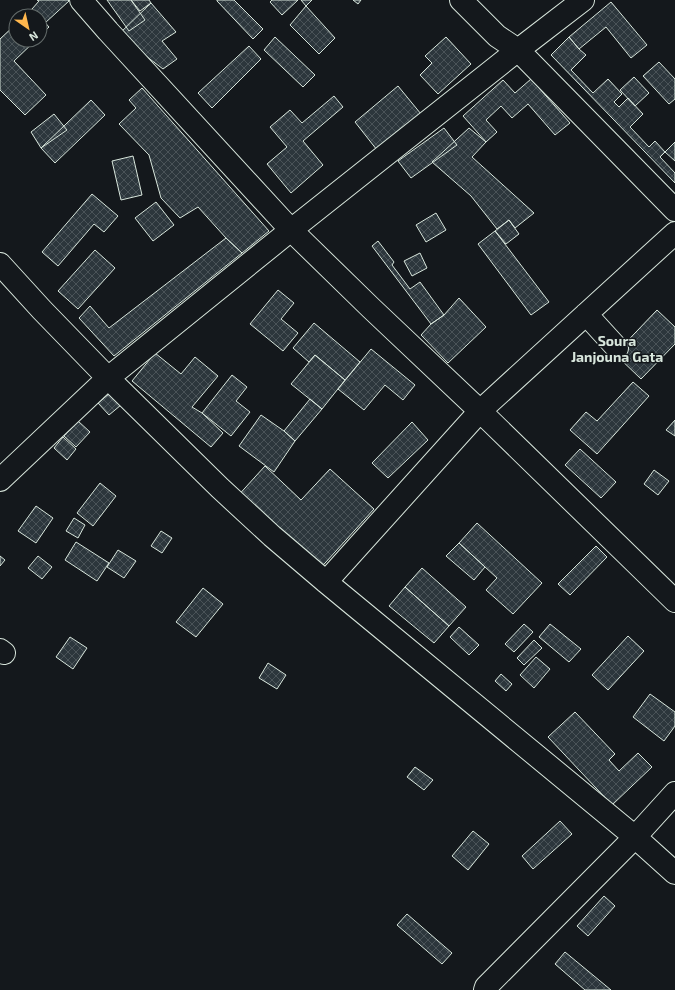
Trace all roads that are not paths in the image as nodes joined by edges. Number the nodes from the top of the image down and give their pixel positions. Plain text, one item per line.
1 (81, 0) edge
2 (461, 0) edge
3 (583, 0) edge
4 (518, 50) junction
5 (675, 210) edge
6 (291, 230) junction
7 (675, 233) edge
8 (0, 264) edge
9 (586, 314) junction
10 (617, 348) dead end
11 (108, 378) junction
12 (480, 411) junction
13 (0, 480) edge
14 (326, 582) junction
15 (675, 601) edge
16 (675, 793) edge
17 (634, 837) junction
18 (675, 873) edge
19 (485, 990) edge

1 - 6 street
2 - 4 street
3 - 4 street
4 - 5 street
4 - 6 street
6 - 11 street
6 - 12 street
7 - 9 street
8 - 11 street
9 - 10 street
9 - 12 street
11 - 13 street
11 - 14 street
12 - 14 street
12 - 15 street
14 - 17 street
16 - 17 street
17 - 18 street
17 - 19 street

